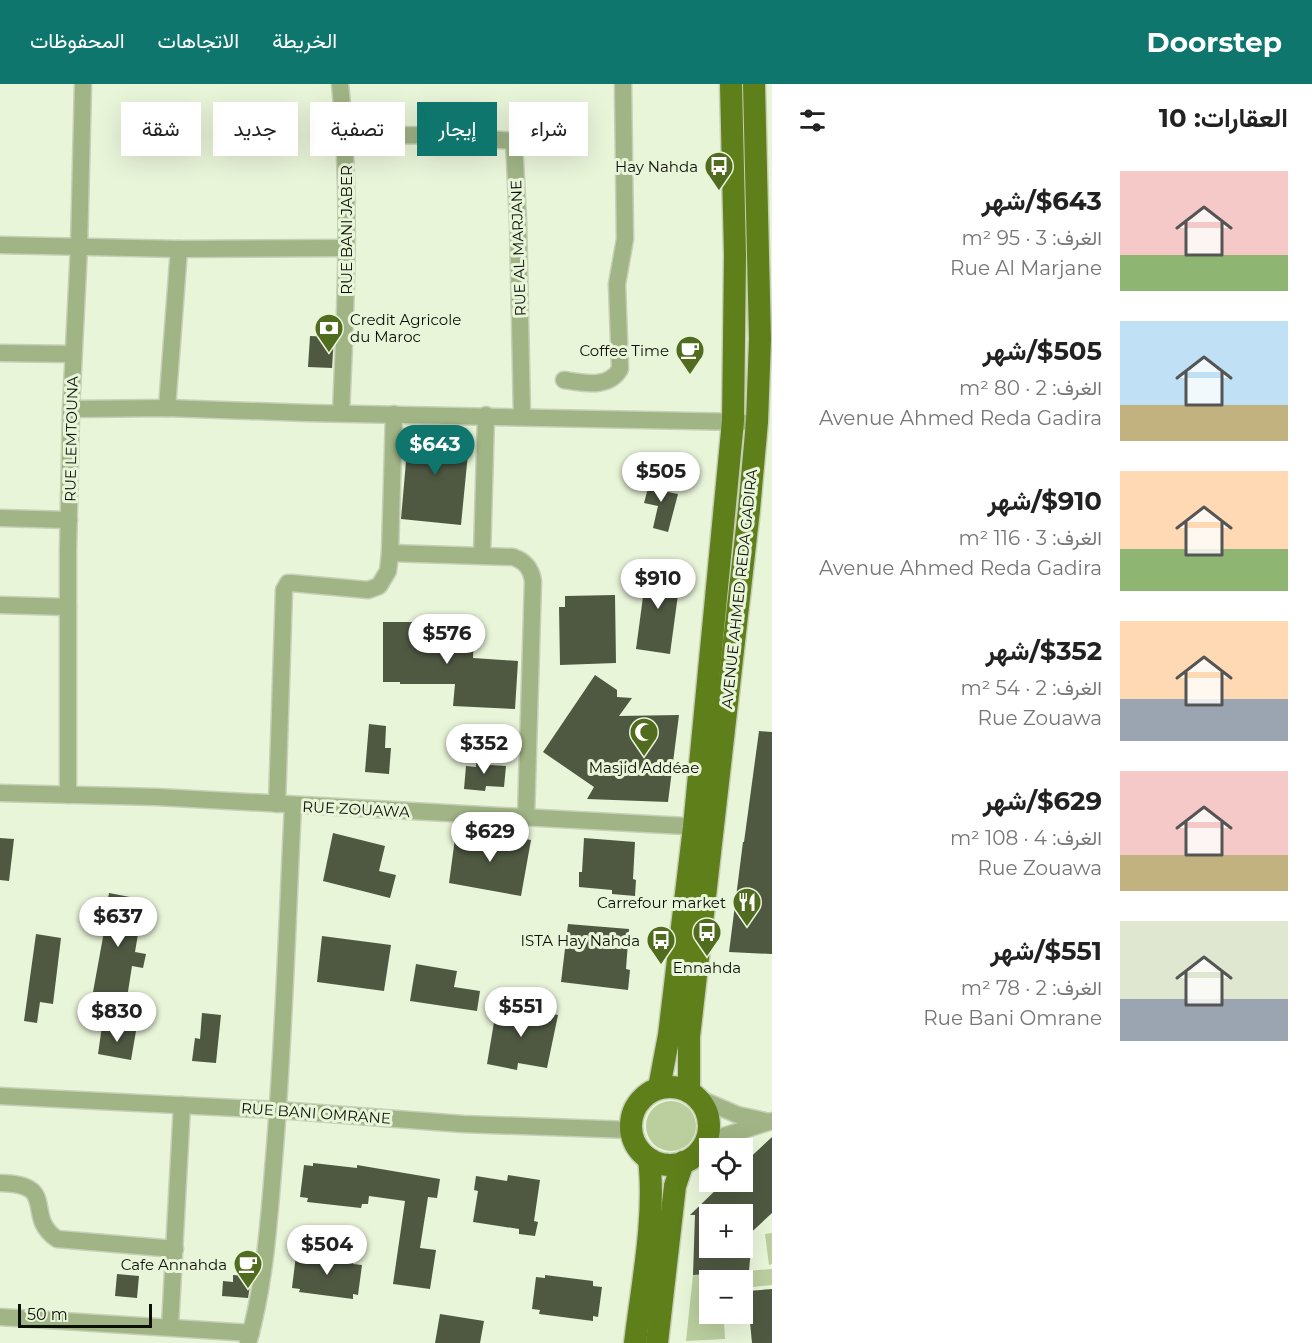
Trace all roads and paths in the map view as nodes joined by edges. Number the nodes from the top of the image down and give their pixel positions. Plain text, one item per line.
1 (83, 84) edge
2 (340, 84) edge
3 (623, 84) edge
4 (731, 84) edge
5 (754, 84) edge
6 (342, 102) edge
7 (405, 135) edge
8 (346, 156) edge
9 (0, 245) edge
10 (79, 248) junction
11 (346, 248) junction
12 (179, 249) junction
13 (766, 339) edge
14 (0, 353) edge
15 (73, 354) junction
16 (564, 380) dead end
17 (167, 408) junction
18 (71, 409) junction
19 (341, 413) junction
20 (394, 414) junction
21 (486, 415) junction
22 (522, 416) junction
23 (733, 421) junction
24 (757, 422) junction
25 (0, 518) edge
26 (69, 520) junction
27 (390, 553) junction
28 (482, 556) junction
29 (0, 605) edge
30 (68, 607) junction
31 (0, 793) edge
32 (68, 795) junction
33 (285, 805) junction
34 (526, 817) junction
35 (703, 827) junction
36 (659, 1088) junction
37 (693, 1095) junction
38 (0, 1096) edge
39 (182, 1106) junction
40 (278, 1110) junction
41 (770, 1122) edge
42 (631, 1130) junction
43 (691, 1157) junction
44 (649, 1159) junction
45 (0, 1183) edge
46 (175, 1249) junction
47 (0, 1317) edge
48 (170, 1328) junction
49 (249, 1338) edge
50 (635, 1343) edge
51 (657, 1343) edge

1 - 10 street, RUE LEMTOUNA
2 - 6 street, RUE BANI JABER
3 - 16 street
4 - 23 main road, AVENUE AHMED REDA GADIRA
5 - 13 main road, AVENUE AHMED REDA GADIRA
7 - 22 street, RUE AL MARJANE
8 - 11 street, RUE BANI JABER
9 - 10 street
10 - 12 street
10 - 15 street, RUE LEMTOUNA
11 - 12 street
11 - 19 street, RUE BANI JABER
12 - 17 street
13 - 24 main road, AVENUE AHMED REDA GADIRA
14 - 15 street
15 - 18 street, RUE LEMTOUNA
17 - 18 street
17 - 19 street
18 - 26 street, RUE LEMTOUNA
19 - 20 street
20 - 21 street
20 - 27 street
21 - 22 street
21 - 28 street
22 - 23 street
23 - 24 street
23 - 35 main road, AVENUE AHMED REDA GADIRA
24 - 35 main road, AVENUE AHMED REDA GADIRA
25 - 26 street
26 - 30 street, RUE LEMTOUNA
27 - 28 street
27 - 33 street
28 - 34 street
29 - 30 street
30 - 32 street, RUE LEMTOUNA
31 - 32 street, RUE ZOUAWA
32 - 33 street, RUE ZOUAWA
33 - 34 street, RUE ZOUAWA
33 - 40 street
34 - 35 street, RUE ZOUAWA
35 - 36 main road, AVENUE AHMED REDA GADIRA
35 - 37 main road, AVENUE AHMED REDA GADIRA
36 - 37 main road
36 - 42 main road
37 - 41 street
37 - 43 main road
38 - 39 street, RUE BANI OMRANE
39 - 40 street, RUE BANI OMRANE
39 - 46 street
40 - 42 street, RUE BANI OMRANE
40 - 49 street
41 - 43 street
42 - 44 main road
43 - 44 main road
43 - 51 main road
44 - 50 main road
45 - 46 street
46 - 48 street
47 - 48 street
48 - 49 street

